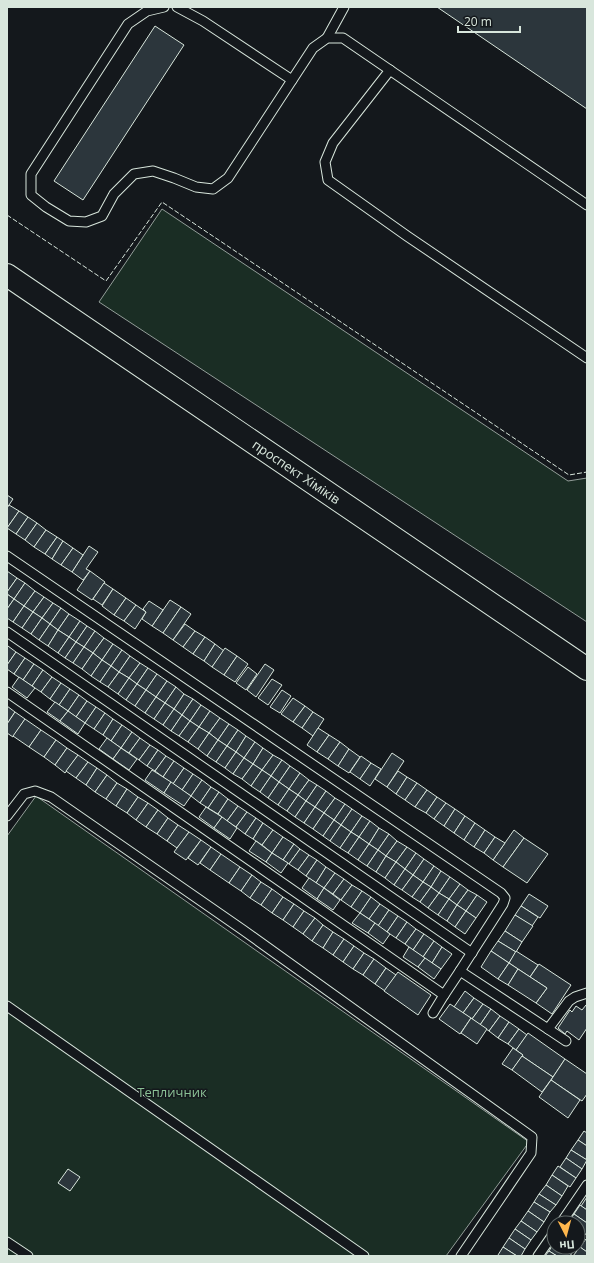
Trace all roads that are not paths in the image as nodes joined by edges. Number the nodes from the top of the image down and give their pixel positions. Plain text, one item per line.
1 (164, 7) edge
2 (177, 7) edge
3 (344, 7) edge
4 (327, 38) junction
5 (390, 70) junction
6 (292, 80) junction
7 (587, 204) edge
8 (7, 275) edge
9 (587, 358) edge
10 (7, 556) edge
11 (7, 632) edge
12 (587, 669) edge
13 (7, 692) edge
14 (7, 816) edge
15 (472, 952) junction
16 (460, 971) junction
17 (587, 993) edge
18 (444, 995) junction
19 (7, 1006) edge
20 (433, 1013) dead end
21 (548, 1030) junction
22 (566, 1041) dead end
23 (587, 1186) edge
24 (567, 1215) edge
25 (7, 1242) edge
26 (546, 1244) edge
27 (28, 1256) edge
28 (364, 1256) edge
29 (461, 1256) edge
30 (538, 1256) edge

1 - 6 lane
2 - 6 lane
3 - 4 lane
4 - 5 lane
4 - 6 lane
5 - 7 lane
5 - 9 lane
8 - 12 main road, проспект Хіміків
10 - 15 lane
11 - 15 lane
13 - 18 lane
14 - 29 lane
15 - 16 lane
16 - 18 lane
16 - 21 lane
17 - 21 lane
18 - 20 lane
19 - 28 lane
21 - 22 lane
23 - 24 lane
25 - 27 lane
26 - 30 lane

